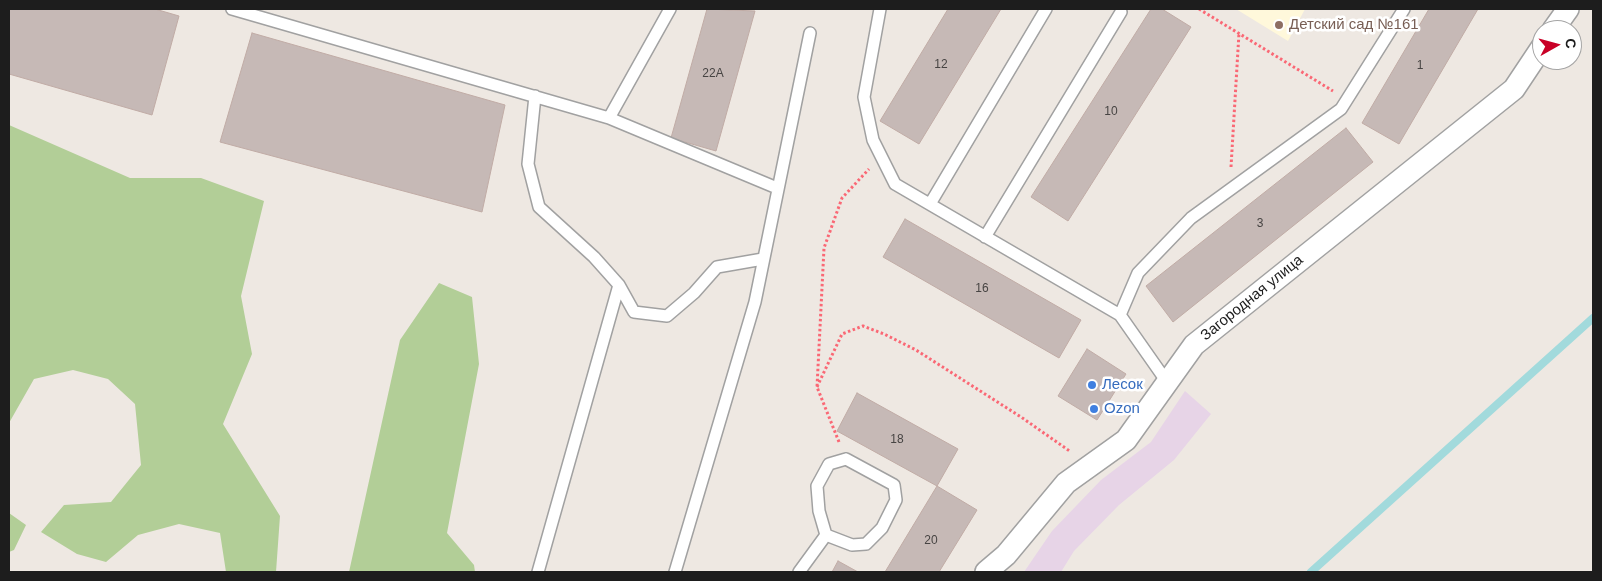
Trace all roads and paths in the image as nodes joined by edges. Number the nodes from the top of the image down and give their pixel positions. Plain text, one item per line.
1 (232, 9) edge
2 (670, 9) edge
3 (880, 9) edge
4 (1046, 9) edge
5 (1199, 9) edge
6 (1404, 9) edge
7 (1568, 9) edge
8 (1121, 12) dead end
9 (1561, 20) edge
10 (1239, 33) junction
11 (810, 34) dead end
12 (1532, 62) edge
13 (535, 96) junction
14 (1347, 100) junction
15 (609, 118) junction
16 (881, 156) junction
17 (777, 188) junction
18 (1230, 190) junction
19 (930, 204) junction
20 (985, 237) junction
21 (763, 259) junction
22 (619, 285) junction
23 (1120, 315) junction
24 (1167, 382) junction
25 (818, 387) junction
26 (846, 459) junction
27 (1091, 466) junction
28 (826, 535) junction
29 (538, 572) edge
30 (675, 572) edge
31 (799, 572) edge
32 (986, 572) edge

1 - 13 lane
2 - 15 lane
3 - 16 lane
4 - 19 lane
5 - 10 path
6 - 14 lane
7 - 9 street
8 - 20 lane
10 - 14 path
10 - 18 path
11 - 17 lane
12 - 24 street, Загородная улица
13 - 15 lane
13 - 22 lane
14 - 18 lane
15 - 17 lane
16 - 19 lane
16 - 25 path
17 - 21 lane
18 - 23 lane
19 - 20 lane
20 - 23 lane
21 - 22 lane
21 - 30 lane
22 - 29 lane
23 - 24 lane
24 - 27 street, Загородная улица
25 - 26 path
25 - 27 path
26 - 28 lane
26 - 28 lane
27 - 32 street, Загородная улица
28 - 31 lane

